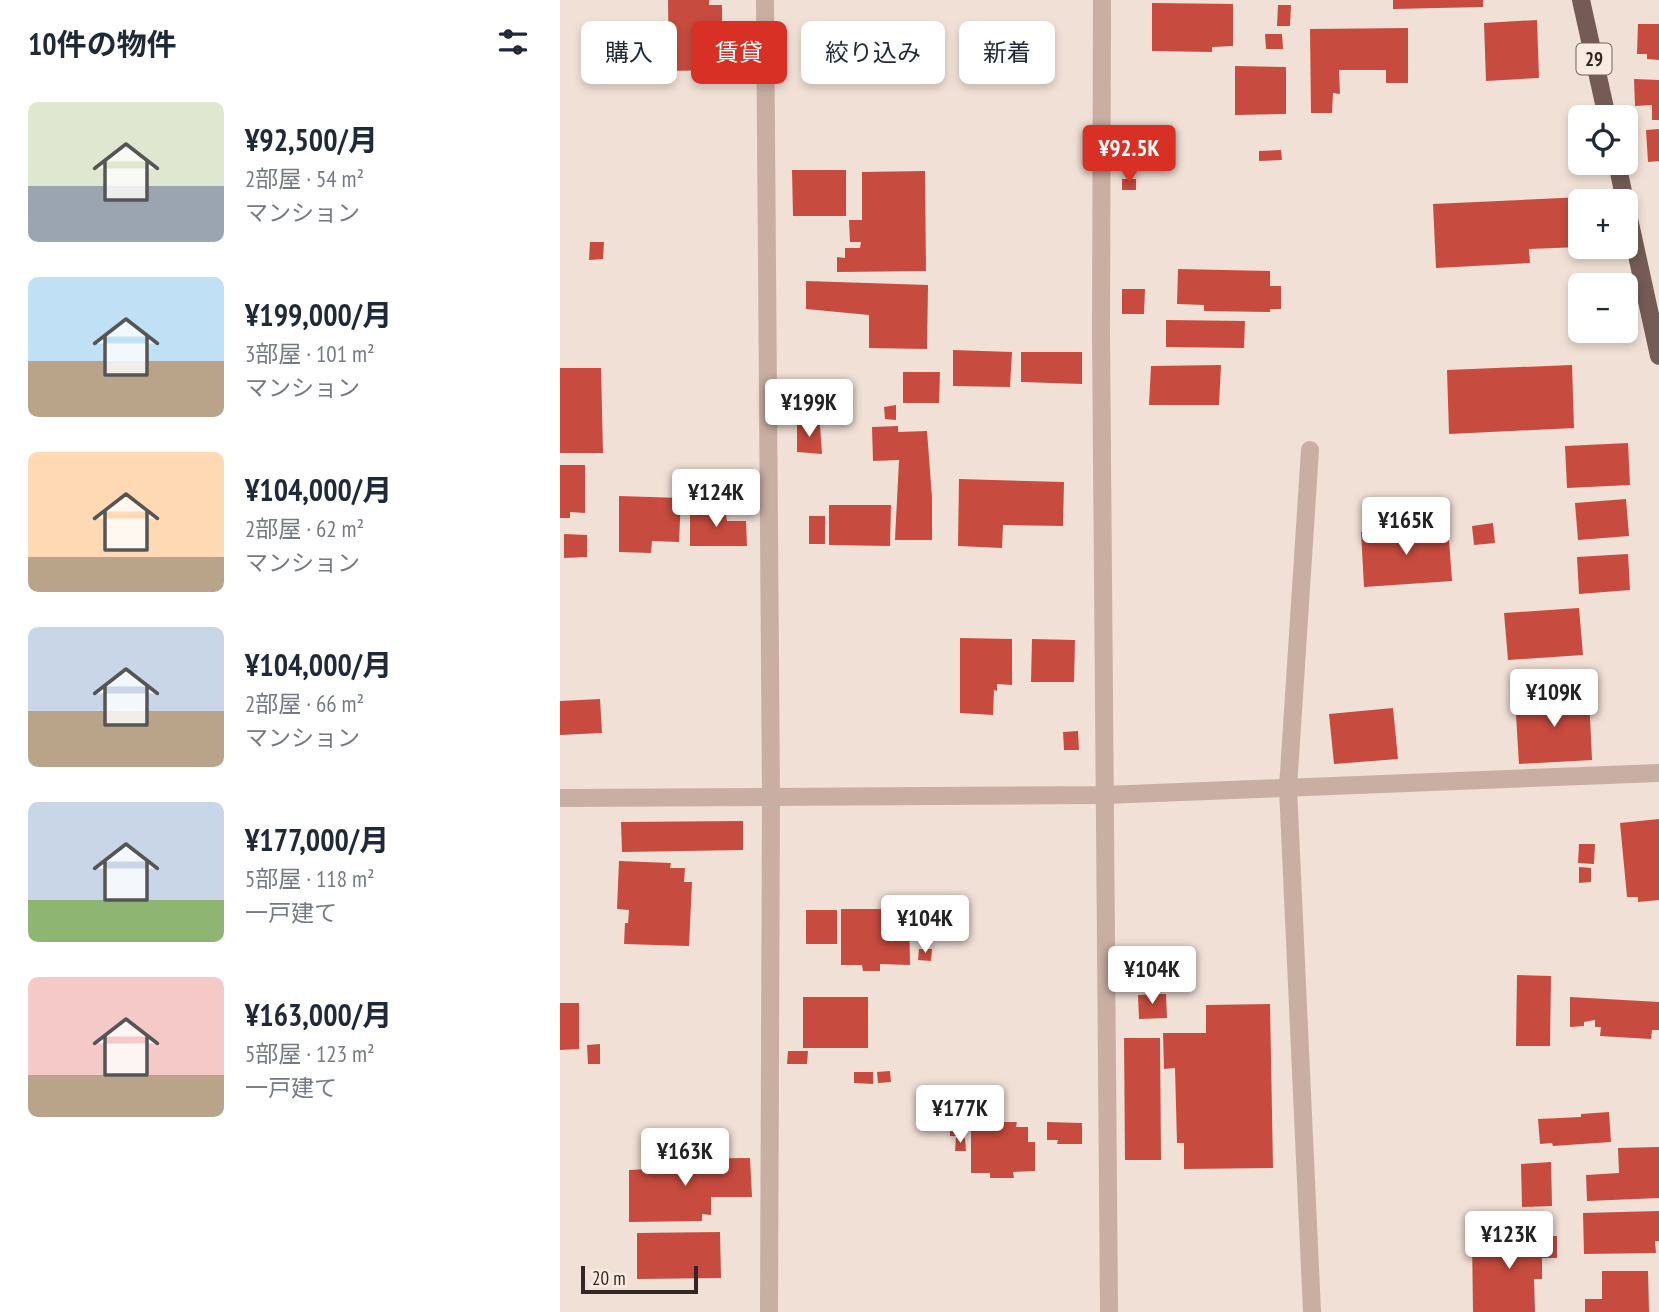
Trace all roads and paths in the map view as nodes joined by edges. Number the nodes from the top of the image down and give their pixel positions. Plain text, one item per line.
1 (765, 0) edge
2 (1102, 0) edge
3 (1581, 0) edge
4 (1603, 105) edge
5 (1637, 259) edge
6 (1659, 356) edge
7 (1310, 450) dead end
8 (1659, 773) edge
9 (1288, 788) junction
10 (1105, 795) junction
11 (771, 797) junction
12 (560, 798) edge
13 (769, 1312) edge
14 (1109, 1312) edge
15 (1312, 1312) edge

1 - 11 street
2 - 10 street
3 - 4 main road, 29
5 - 6 main road
7 - 9 street
8 - 9 street
9 - 10 street
9 - 15 street
10 - 11 street
10 - 14 street
11 - 12 street
11 - 13 street

